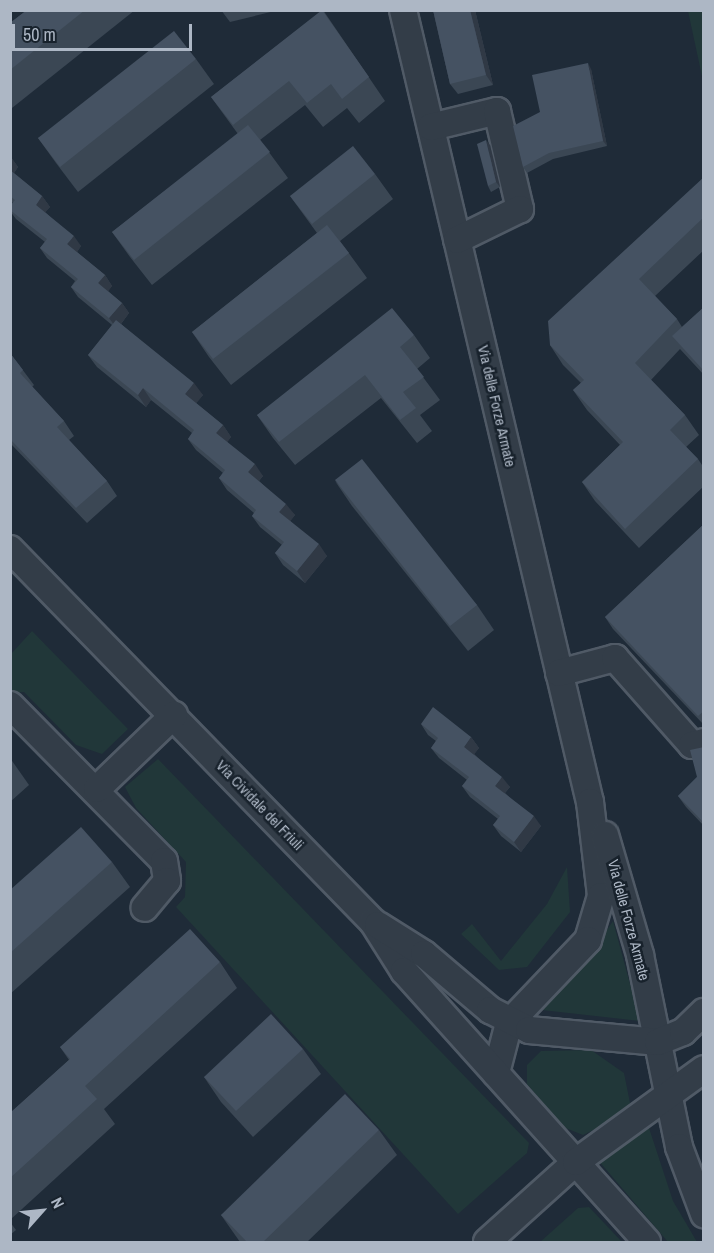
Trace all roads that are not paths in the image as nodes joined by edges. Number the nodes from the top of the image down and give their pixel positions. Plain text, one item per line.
1 (403, 10) edge
2 (431, 127) junction
3 (458, 240) junction
4 (10, 549) edge
5 (560, 673) junction
6 (10, 705) edge
7 (174, 715) junction
8 (704, 742) edge
9 (97, 789) junction
10 (590, 802) junction
11 (144, 908) dead end
12 (373, 922) junction
13 (704, 1012) edge
14 (704, 1019) edge
15 (509, 1023) junction
16 (704, 1035) edge
17 (658, 1041) junction
18 (704, 1069) edge
19 (496, 1073) junction
20 (668, 1095) junction
21 (576, 1162) junction
22 (704, 1214) edge
23 (487, 1242) edge
24 (647, 1242) edge

1 - 2 street, Via delle Forze Armate
2 - 3 street, Via delle Forze Armate
2 - 3 street
3 - 5 street, Via delle Forze Armate
4 - 7 street, Via Cividale del Friuli
5 - 8 street
5 - 10 street, Via delle Forze Armate
6 - 9 street
7 - 9 street
7 - 12 street, Via Cividale del Friuli
9 - 11 street
10 - 15 street, Via delle Forze Armate
10 - 17 street, Via delle Forze Armate
12 - 15 street
12 - 19 street, Via Cividale del Friuli
13 - 17 street
14 - 16 street
15 - 17 street
15 - 19 street
17 - 20 street, Via delle Forze Armate
18 - 20 street
19 - 21 street
20 - 21 street
20 - 22 street, Via delle Forze Armate
21 - 23 street
21 - 24 street

